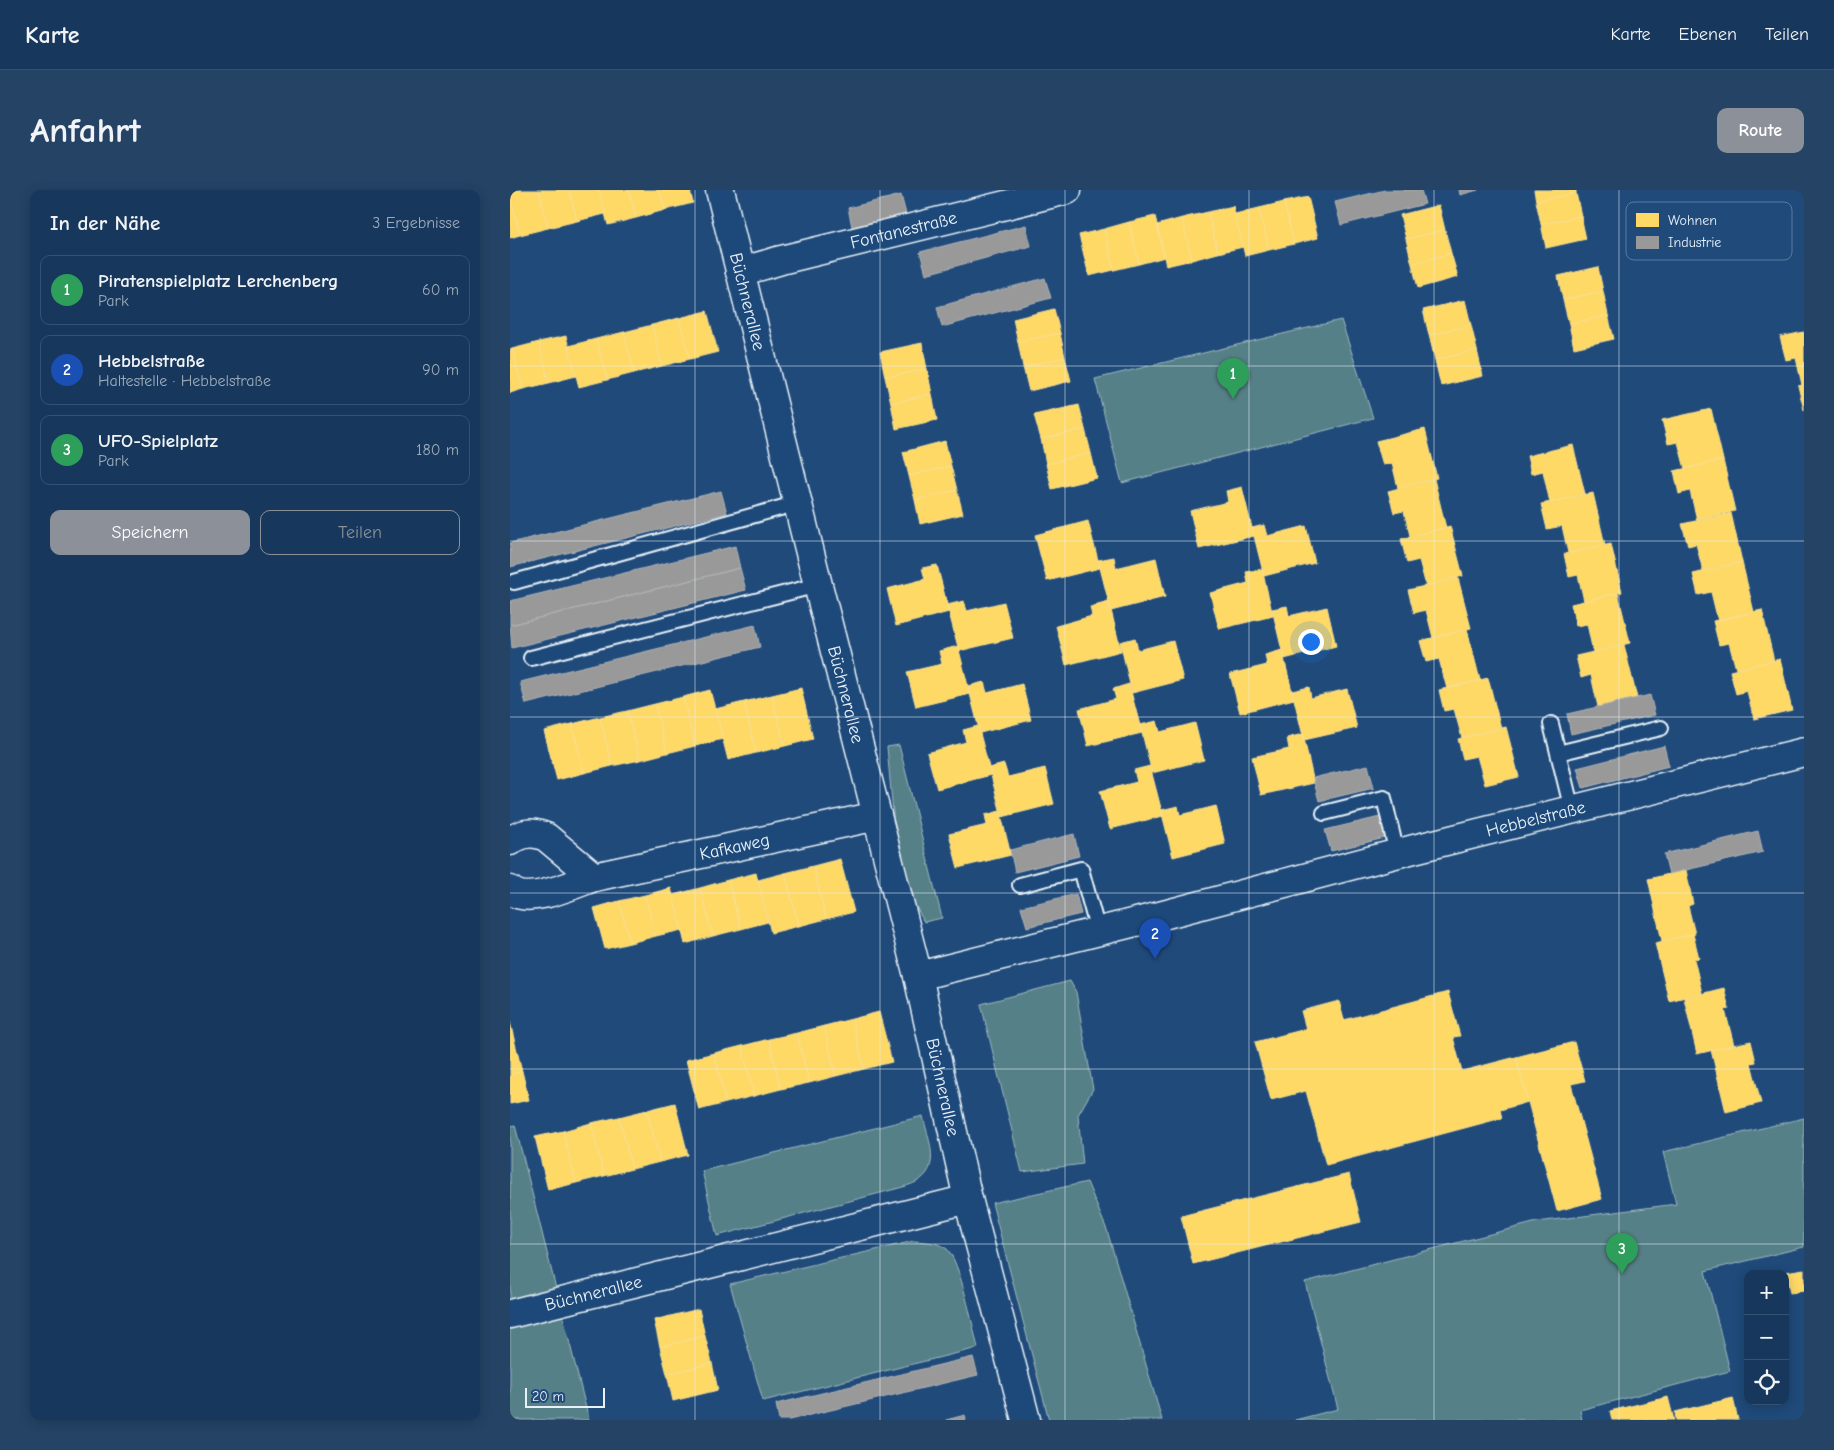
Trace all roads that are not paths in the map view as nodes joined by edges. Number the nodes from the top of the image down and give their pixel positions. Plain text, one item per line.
1 (720, 190) edge
2 (1067, 190) edge
3 (740, 272) junction
4 (798, 503) junction
5 (514, 582) dead end
6 (818, 585) junction
7 (531, 658) dead end
8 (1551, 724) dead end
9 (1661, 728) dead end
10 (1804, 752) edge
11 (1558, 753) junction
12 (1572, 810) junction
13 (1324, 813) dead end
14 (877, 816) junction
15 (510, 841) edge
16 (1397, 854) junction
17 (594, 877) junction
18 (1020, 885) dead end
19 (510, 890) edge
20 (1098, 931) junction
21 (918, 976) junction
22 (968, 1199) junction
23 (510, 1314) edge
24 (1026, 1420) edge

1 - 3 street, Büchnerallee
2 - 3 street, Fontanestraße
3 - 4 street, Büchnerallee
4 - 5 lane
4 - 6 street, Büchnerallee
6 - 7 lane
6 - 14 street, Büchnerallee
8 - 11 lane
9 - 11 lane
10 - 12 street, Hebbelstraße
11 - 12 lane
12 - 16 street, Hebbelstraße
13 - 16 lane
14 - 17 street, Kafkaweg
14 - 21 street, Büchnerallee
15 - 17 street
16 - 20 street, Hebbelstraße
17 - 19 street, Kafkaweg
18 - 20 lane
20 - 21 street, Hebbelstraße
21 - 22 street, Büchnerallee
22 - 23 street, Büchnerallee
22 - 24 street, Büchnerallee

